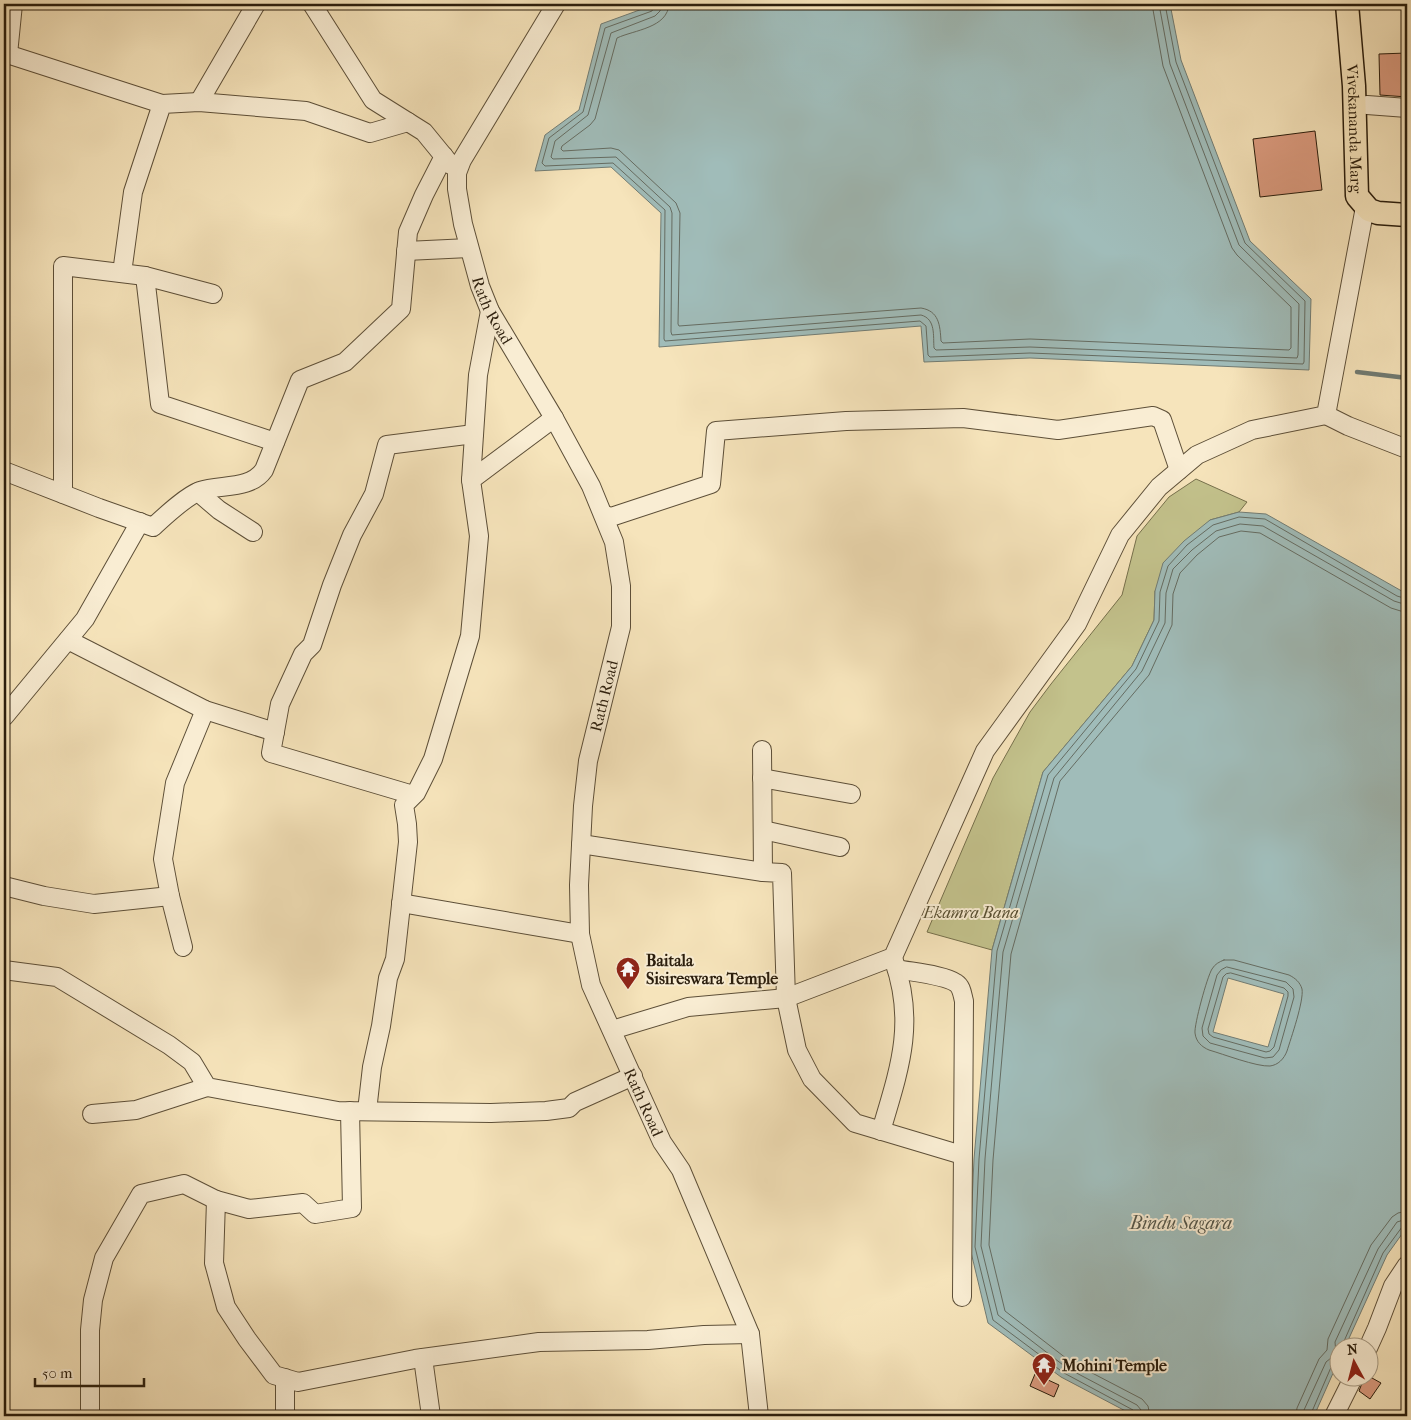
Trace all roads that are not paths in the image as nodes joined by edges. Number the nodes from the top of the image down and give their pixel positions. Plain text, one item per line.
1 (13, 4) edge
2 (256, 4) edge
3 (312, 4) edge
4 (556, 4) edge
5 (1347, 4) edge
6 (1359, 4) edge
7 (6, 53) edge
8 (199, 102) junction
9 (162, 104) junction
10 (1367, 105) junction
11 (1407, 108) edge
12 (408, 122) junction
13 (444, 156) junction
14 (457, 172) junction
15 (1364, 204) junction
16 (1407, 215) edge
17 (469, 248) junction
18 (406, 251) junction
19 (122, 273) junction
20 (144, 276) junction
21 (213, 294) dead end
22 (490, 311) junction
23 (1326, 415) junction
24 (554, 418) junction
25 (474, 434) junction
26 (275, 442) junction
27 (1407, 449) edge
28 (4, 470) edge
29 (1179, 470) junction
30 (471, 480) junction
31 (198, 492) junction
32 (63, 494) junction
33 (605, 515) junction
34 (140, 522) junction
35 (253, 532) dead end
36 (68, 640) junction
37 (205, 710) junction
38 (4, 717) edge
39 (275, 732) junction
40 (762, 750) dead end
41 (762, 778) junction
42 (851, 794) dead end
43 (413, 795) junction
44 (763, 830) junction
45 (581, 844) junction
46 (840, 847) dead end
47 (763, 872) junction
48 (4, 886) edge
49 (170, 896) junction
50 (401, 903) junction
51 (580, 934) junction
52 (183, 948) dead end
53 (895, 963) junction
54 (4, 970) edge
55 (786, 998) junction
56 (612, 1030) junction
57 (633, 1076) junction
58 (207, 1088) junction
59 (350, 1111) junction
60 (367, 1111) junction
61 (92, 1114) dead end
62 (881, 1131) junction
63 (962, 1155) junction
64 (216, 1200) junction
65 (1407, 1265) edge
66 (962, 1297) dead end
67 (750, 1334) junction
68 (1372, 1338) edge
69 (423, 1358) junction
70 (285, 1378) junction
71 (1348, 1388) edge
72 (90, 1416) edge
73 (285, 1416) edge
74 (431, 1416) edge
75 (759, 1416) edge
76 (1334, 1416) edge

1 - 7 street
2 - 8 street
3 - 12 street
4 - 14 street
5 - 15 main road, Vivekananda Marg
6 - 10 main road, Vivekananda Marg
7 - 9 street
8 - 9 street
8 - 12 street
9 - 19 street
10 - 11 street
10 - 15 main road, Vivekananda Marg
12 - 13 street
13 - 14 street
13 - 18 street
14 - 17 street, Rath Road
15 - 16 main road
15 - 23 street
17 - 18 street
17 - 22 street, Rath Road
18 - 26 street
19 - 20 street
19 - 32 street
20 - 21 street
20 - 26 street
22 - 24 street, Rath Road
22 - 25 street
23 - 27 street
23 - 29 street
24 - 30 street
24 - 33 street, Rath Road
25 - 30 street
25 - 39 street
26 - 31 street
28 - 32 street
29 - 33 street
29 - 53 street
30 - 43 street
31 - 34 street
31 - 35 street
32 - 34 street
33 - 45 street, Rath Road
34 - 36 street
36 - 37 street
36 - 38 street
37 - 39 street
37 - 49 street
39 - 43 street
40 - 41 street
41 - 42 street
41 - 44 street
43 - 50 street
44 - 46 street
44 - 47 street
45 - 47 street
45 - 51 street, Rath Road
47 - 55 street
48 - 49 street
49 - 52 street
50 - 51 street
50 - 60 street
51 - 56 street, Rath Road
53 - 55 street
53 - 62 street
53 - 63 street
54 - 58 street
55 - 56 street
55 - 62 street
56 - 57 street, Rath Road
57 - 60 street
57 - 67 street, Rath Road
58 - 59 street
58 - 61 street
59 - 60 street
59 - 64 street
62 - 63 street
63 - 66 street
64 - 70 street
64 - 72 street
65 - 68 street
67 - 69 street
67 - 75 street, Rath Road
69 - 70 street
69 - 74 street
70 - 73 street
71 - 76 street

